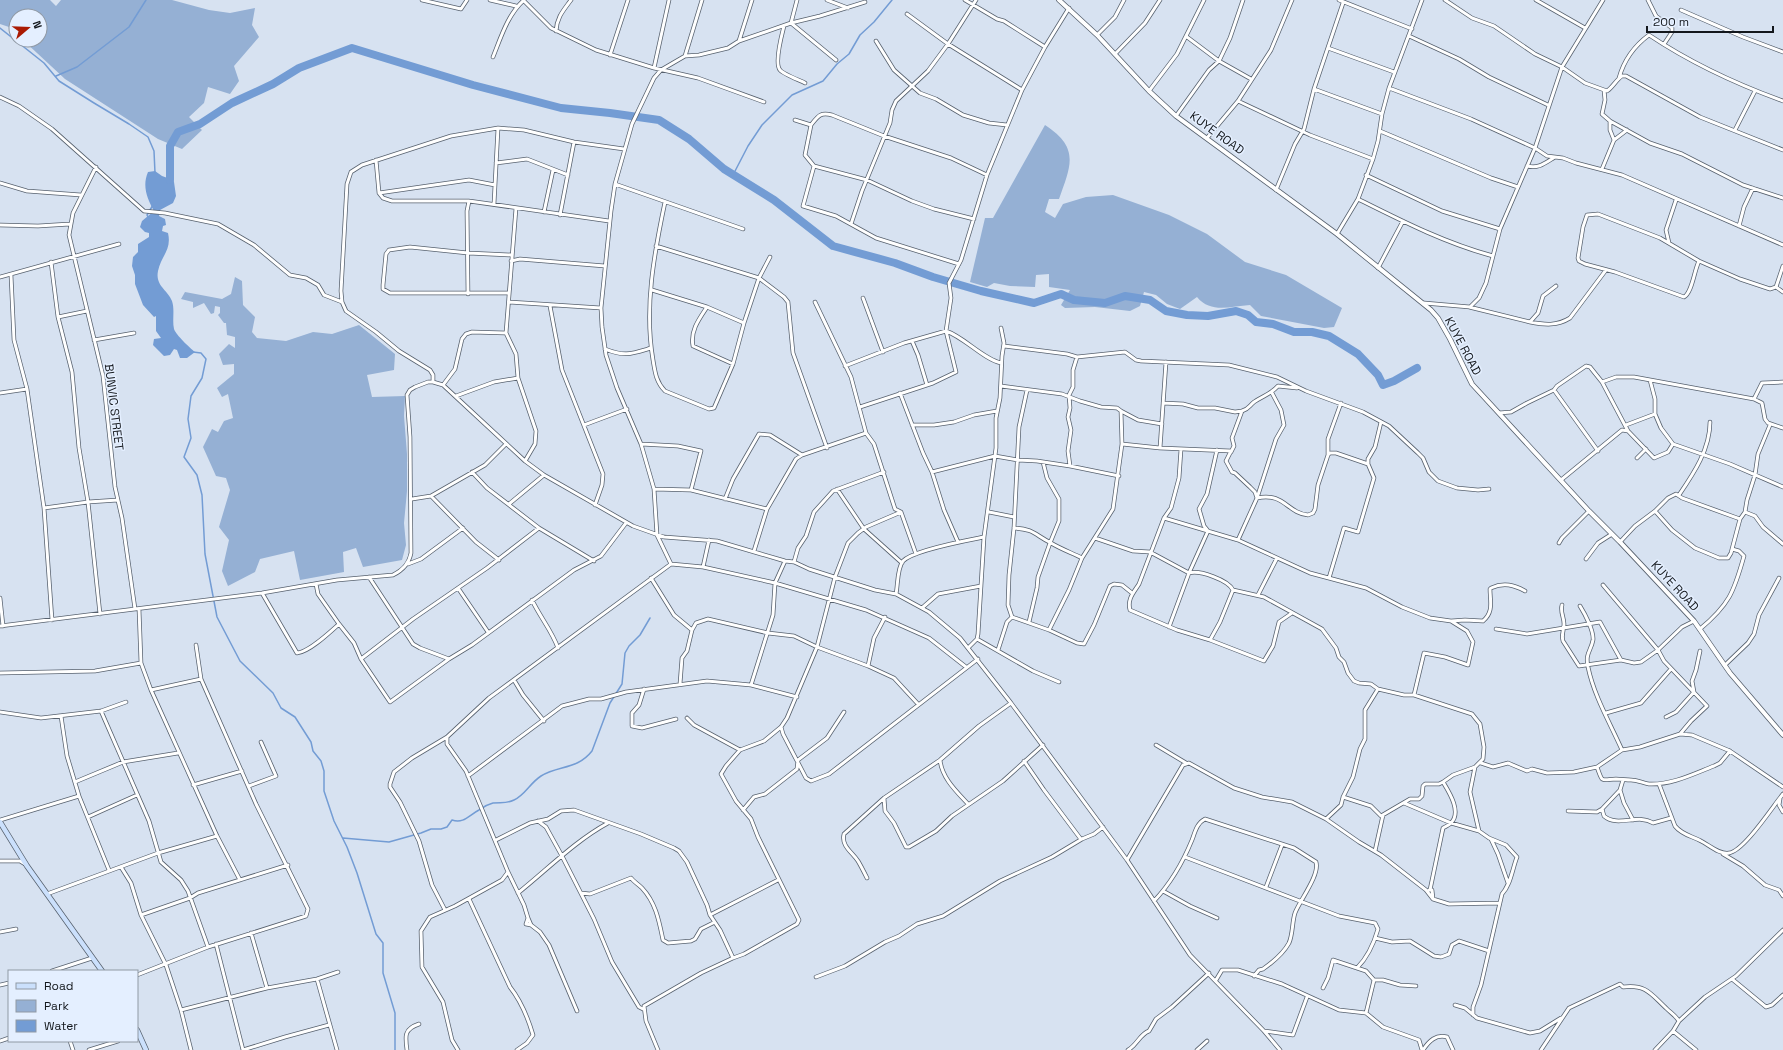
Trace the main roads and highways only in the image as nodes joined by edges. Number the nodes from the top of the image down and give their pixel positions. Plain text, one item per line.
1 (0, 821) edge
2 (101, 970) edge
3 (138, 1033) edge
4 (146, 1050) edge

1 - 2 main road
3 - 4 main road

